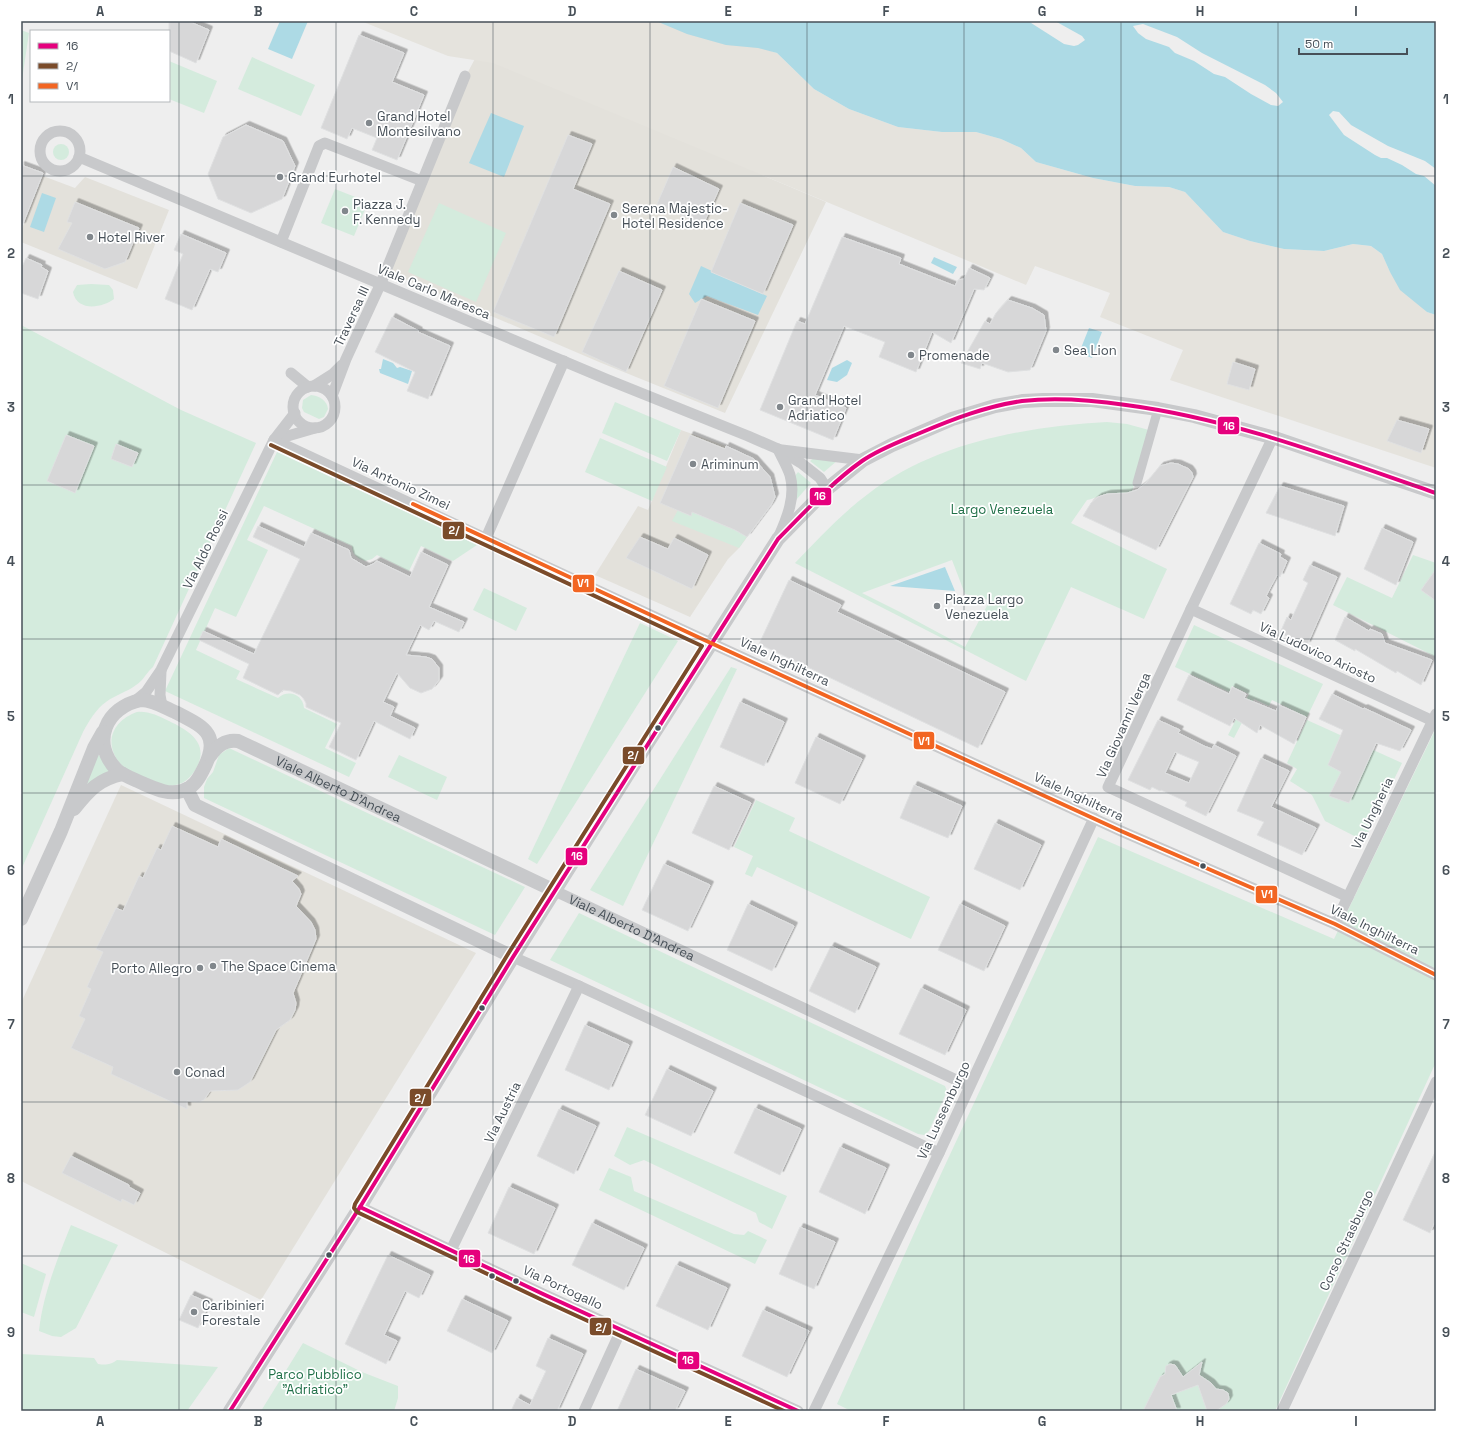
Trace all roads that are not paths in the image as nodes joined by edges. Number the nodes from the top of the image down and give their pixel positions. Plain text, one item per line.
1 (465, 76) dead end
2 (79, 157) dead end
3 (422, 181) junction
4 (281, 242) junction
5 (381, 283) junction
6 (346, 359) junction
7 (564, 361) junction
8 (291, 373) dead end
9 (311, 387) junction
10 (332, 396) junction
11 (1158, 409) junction
12 (295, 412) junction
13 (317, 427) junction
14 (1273, 437) junction
15 (274, 440) junction
16 (778, 449) junction
17 (863, 460) junction
18 (1137, 484) dead end
19 (827, 489) junction
20 (1436, 493) edge
21 (486, 538) junction
22 (778, 539) junction
23 (1191, 610) junction
24 (711, 643) junction
25 (161, 670) junction
26 (135, 701) junction
27 (162, 706) junction
28 (1434, 718) edge
29 (105, 728) junction
30 (210, 756) junction
31 (123, 774) junction
32 (187, 789) junction
33 (1094, 818) junction
34 (65, 821) junction
35 (555, 891) junction
36 (1348, 897) junction
37 (21, 919) edge
38 (1335, 924) junction
39 (513, 957) junction
40 (1436, 975) edge
41 (579, 986) junction
42 (1436, 1082) edge
43 (969, 1086) junction
44 (939, 1154) junction
45 (360, 1207) junction
46 (451, 1250) junction
47 (621, 1330) junction
48 (230, 1411) edge
49 (584, 1411) edge
50 (798, 1411) edge
51 (814, 1411) edge
52 (1282, 1411) edge

1 - 3 street
2 - 4 street, Viale Carlo Maresca
3 - 4 street
3 - 5 street
4 - 5 street, Viale Carlo Maresca
5 - 6 street, Traversa III
5 - 7 street, Viale Carlo Maresca
6 - 9 street, Traversa III
6 - 10 street, Traversa III
7 - 16 street, Viale Carlo Maresca
7 - 21 street
8 - 9 street
9 - 10 street
9 - 12 street
10 - 13 street
11 - 14 street
11 - 17 street
11 - 18 street
12 - 13 street
12 - 15 street, Via Aldo Rossi
13 - 15 street
14 - 20 street
14 - 23 street, Via Giovanni Verga
15 - 21 street, Via Antonio Zimei
15 - 25 street, Via Aldo Rossi
16 - 17 street, Viale Carlo Maresca
16 - 19 street, Viale Carlo Maresca
16 - 22 street
17 - 19 street
19 - 22 street
21 - 24 street, Via Antonio Zimei
22 - 24 street
23 - 28 street, Via Ludovico Ariosto
23 - 36 street, Via Giovanni Verga
24 - 33 street, Viale Inghilterra
24 - 35 street
25 - 26 street, Via Aldo Rossi
25 - 27 street, Via Aldo Rossi
26 - 27 street
26 - 29 street
27 - 30 street
28 - 36 street, Via Ungheria
29 - 31 street
29 - 34 street
30 - 32 street
30 - 35 street, Viale Alberto D'Andrea
31 - 32 street
31 - 34 street
32 - 39 street
33 - 38 street, Viale Inghilterra
33 - 43 street, Via Lussemburgo
34 - 37 street
35 - 39 street
35 - 43 street, Viale Alberto D'Andrea
36 - 38 street, Via Ungheria
38 - 40 street, Viale Inghilterra
39 - 41 street
39 - 45 street
41 - 44 street
41 - 46 street, Via Austria
42 - 52 street, Corso Strasburgo
43 - 44 street, Via Lussemburgo
44 - 51 street, Via Lussemburgo
45 - 46 street, Via Portogallo
45 - 48 street
46 - 47 street, Via Portogallo
47 - 49 street
47 - 50 street, Via Portogallo

